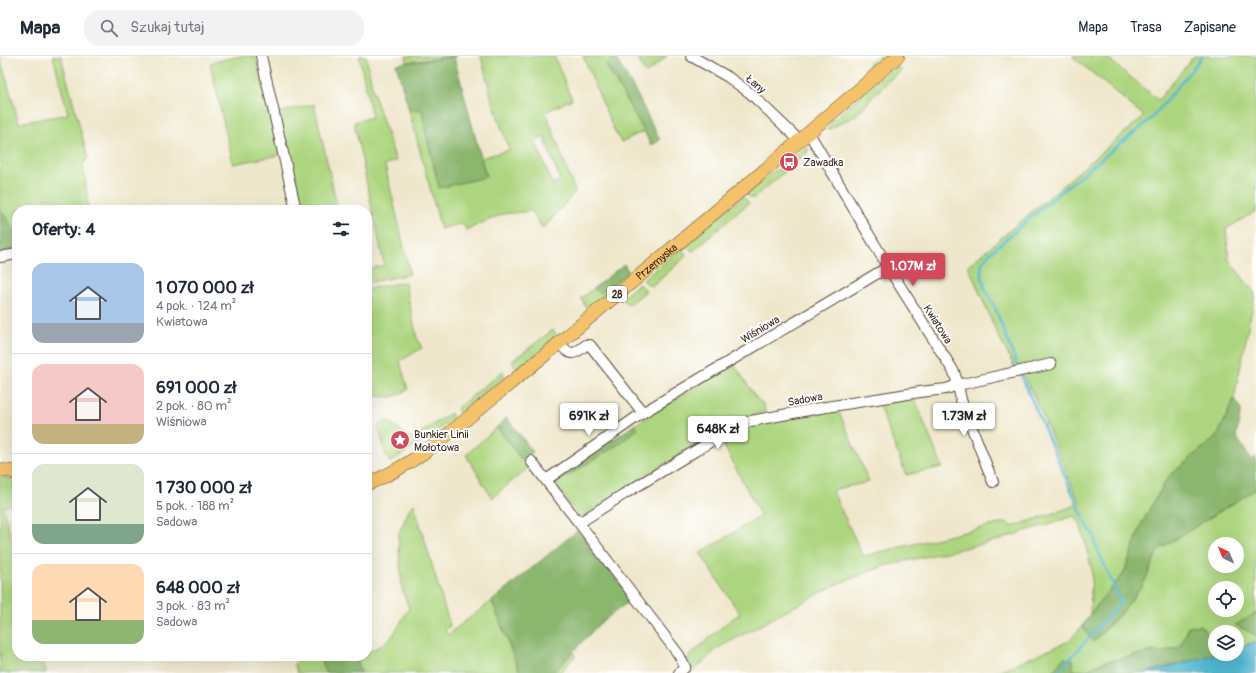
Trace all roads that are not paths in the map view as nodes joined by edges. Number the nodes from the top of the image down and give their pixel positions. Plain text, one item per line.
1 (261, 56) edge
2 (690, 56) edge
3 (898, 56) edge
4 (804, 137) junction
5 (295, 205) edge
6 (12, 255) edge
7 (0, 257) edge
8 (888, 267) junction
9 (559, 343) junction
10 (1051, 364) dead end
11 (958, 385) junction
12 (644, 412) junction
13 (531, 461) dead end
14 (0, 470) edge
15 (12, 471) edge
16 (546, 480) junction
17 (372, 482) edge
18 (993, 482) dead end
19 (579, 523) junction
20 (678, 673) edge

1 - 5 street
2 - 4 street, Łany
3 - 4 main road, Przemyska / 28
4 - 8 street, Kwiatowa
4 - 9 main road, Przemyska / 28
6 - 7 street
8 - 11 street, Kwiatowa
8 - 12 street, Wiśniowa
9 - 12 street
9 - 17 main road, Przemyska / 28
10 - 11 street
11 - 18 street
11 - 19 street, Sadowa
12 - 16 street, Wiśniowa
13 - 16 street
14 - 15 main road
16 - 19 street
19 - 20 street

